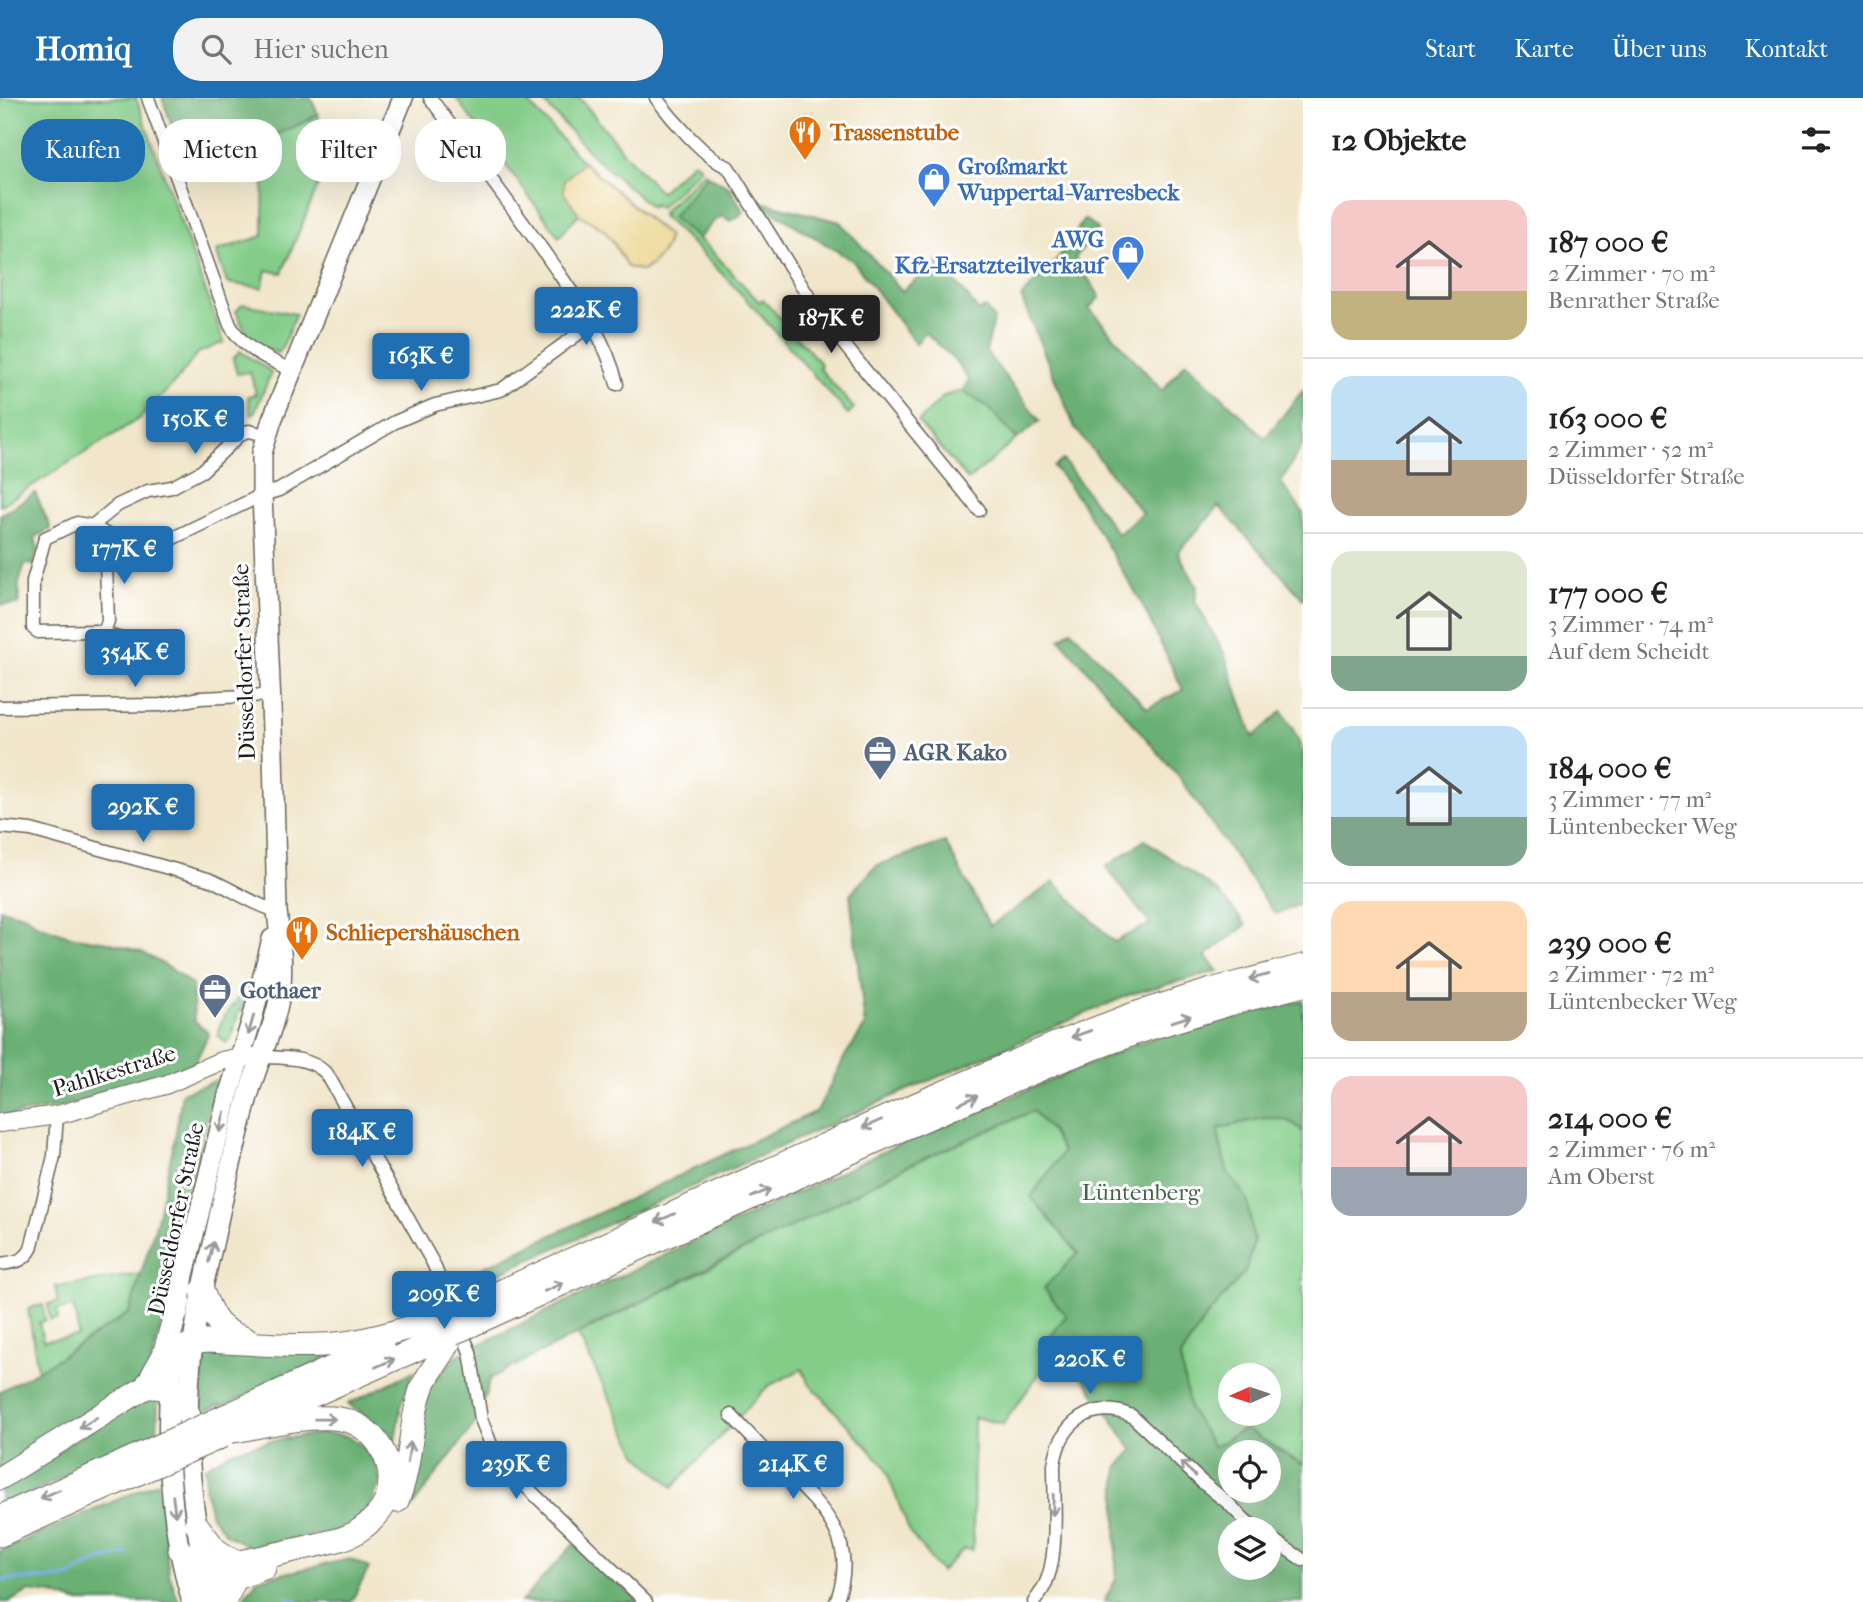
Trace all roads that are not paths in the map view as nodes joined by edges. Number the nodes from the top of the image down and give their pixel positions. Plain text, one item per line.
1 (148, 98) edge
2 (403, 98) edge
3 (430, 98) edge
4 (656, 98) edge
5 (593, 323) junction
6 (292, 371) junction
7 (617, 384) dead end
8 (266, 435) junction
9 (262, 495) junction
10 (979, 510) dead end
11 (92, 526) junction
12 (105, 534) junction
13 (104, 633) junction
14 (171, 642) dead end
15 (270, 695) junction
16 (0, 707) edge
17 (0, 828) edge
18 (277, 911) junction
19 (1303, 966) edge
20 (1303, 985) edge
21 (1222, 996) junction
22 (240, 1057) junction
23 (261, 1057) junction
24 (57, 1115) junction
25 (0, 1123) edge
26 (0, 1264) edge
27 (202, 1292) junction
28 (179, 1300) junction
29 (458, 1321) junction
30 (193, 1343) junction
31 (259, 1343) junction
32 (172, 1359) junction
33 (146, 1387) junction
34 (169, 1389) junction
35 (189, 1415) junction
36 (731, 1415) dead end
37 (226, 1428) junction
38 (134, 1466) junction
39 (0, 1478) edge
40 (0, 1517) edge
41 (1242, 1517) edge
42 (196, 1524) junction
43 (0, 1535) edge
44 (1281, 1545) edge
45 (180, 1550) junction
46 (1303, 1560) edge
47 (236, 1570) junction
48 (205, 1575) junction
49 (193, 1602) edge
50 (212, 1602) edge
51 (224, 1602) edge
52 (646, 1602) edge
53 (836, 1602) edge
54 (1034, 1602) edge

1 - 6 street
2 - 6 main road, Düsseldorfer Straße
3 - 5 street
4 - 10 street
5 - 7 street
5 - 9 street
6 - 8 main road, Düsseldorfer Straße
8 - 9 main road, Düsseldorfer Straße
8 - 11 street
9 - 12 street
9 - 15 main road, Düsseldorfer Straße
11 - 12 street
11 - 13 street
12 - 13 street
13 - 14 street
15 - 16 street
15 - 18 main road, Düsseldorfer Straße
17 - 18 street
18 -> 22 main road, Düsseldorfer Straße
18 - 23 main road, Düsseldorfer Straße
19 -> 21 highway
20 - 21 highway
21 - 29 highway
22 - 23 street
22 - 24 street, Pahlkestraße
22 -> 28 main road, Düsseldorfer Straße
27 -> 23 main road, Düsseldorfer Straße
23 - 52 street
24 - 25 street, Pahlkestraße
24 - 26 street
27 - 30 main road, Düsseldorfer Straße
27 - 31 highway
28 - 32 main road, Düsseldorfer Straße
28 - 33 highway
29 - 31 highway
29 - 37 highway
47 -> 29 highway
30 - 31 highway
30 - 32 highway
30 - 35 main road, Düsseldorfer Straße
32 - 34 main road, Düsseldorfer Straße
33 - 34 highway
33 -> 39 highway
34 - 35 highway
34 -> 45 main road, Düsseldorfer Straße
35 - 42 main road, Düsseldorfer Straße
36 - 53 street
37 - 38 highway, bridge
37 -> 47 highway
38 -> 40 highway
38 - 43 highway
41 -> 54 street
42 - 47 highway
42 - 48 main road, Düsseldorfer Straße
44 - 46 street
45 - 48 highway
45 - 49 main road, Düsseldorfer Straße
47 - 48 highway
47 - 51 highway
48 - 49 highway
48 - 50 main road, Düsseldorfer Straße

